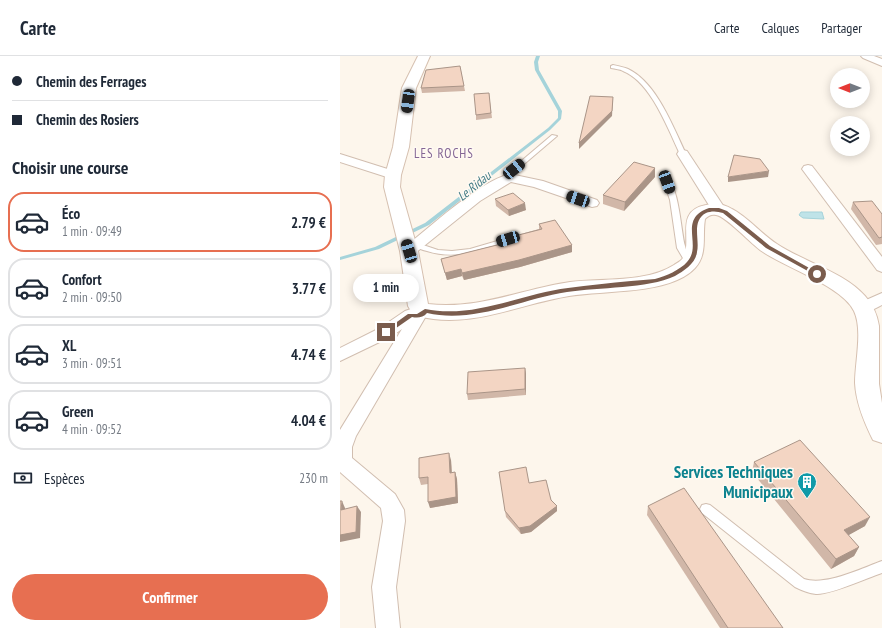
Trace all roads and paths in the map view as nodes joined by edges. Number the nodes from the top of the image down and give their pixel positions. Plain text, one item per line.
1 (424, 56) edge
2 (866, 56) edge
3 (882, 63) edge
4 (613, 67) dead end
5 (554, 136) dead end
6 (684, 154) joint
7 (340, 158) edge
8 (808, 169) dead end
9 (393, 176) junction
10 (501, 181) junction
11 (667, 182) dead end
12 (592, 203) dead end
13 (719, 210) junction
14 (522, 236) edge
15 (409, 242) junction
16 (690, 263) junction
17 (882, 267) edge
18 (882, 298) edge
19 (863, 308) junction
20 (418, 312) junction
21 (340, 354) edge
22 (882, 433) edge
23 (706, 509) dead end
24 (882, 567) edge
25 (388, 628) edge

1 - 9 street
2 - 3 street
4 - 6 lane
5 - 10 lane
6 - 13 street
7 - 9 street
8 - 17 street
9 - 15 street
10 - 12 street
10 - 15 street
11 - 16 lane
13 - 16 street
13 - 19 street
14 - 15 lane
15 - 20 street
16 - 20 street
18 - 19 street
19 - 22 street
20 - 21 street
20 - 25 street
23 - 24 lane

